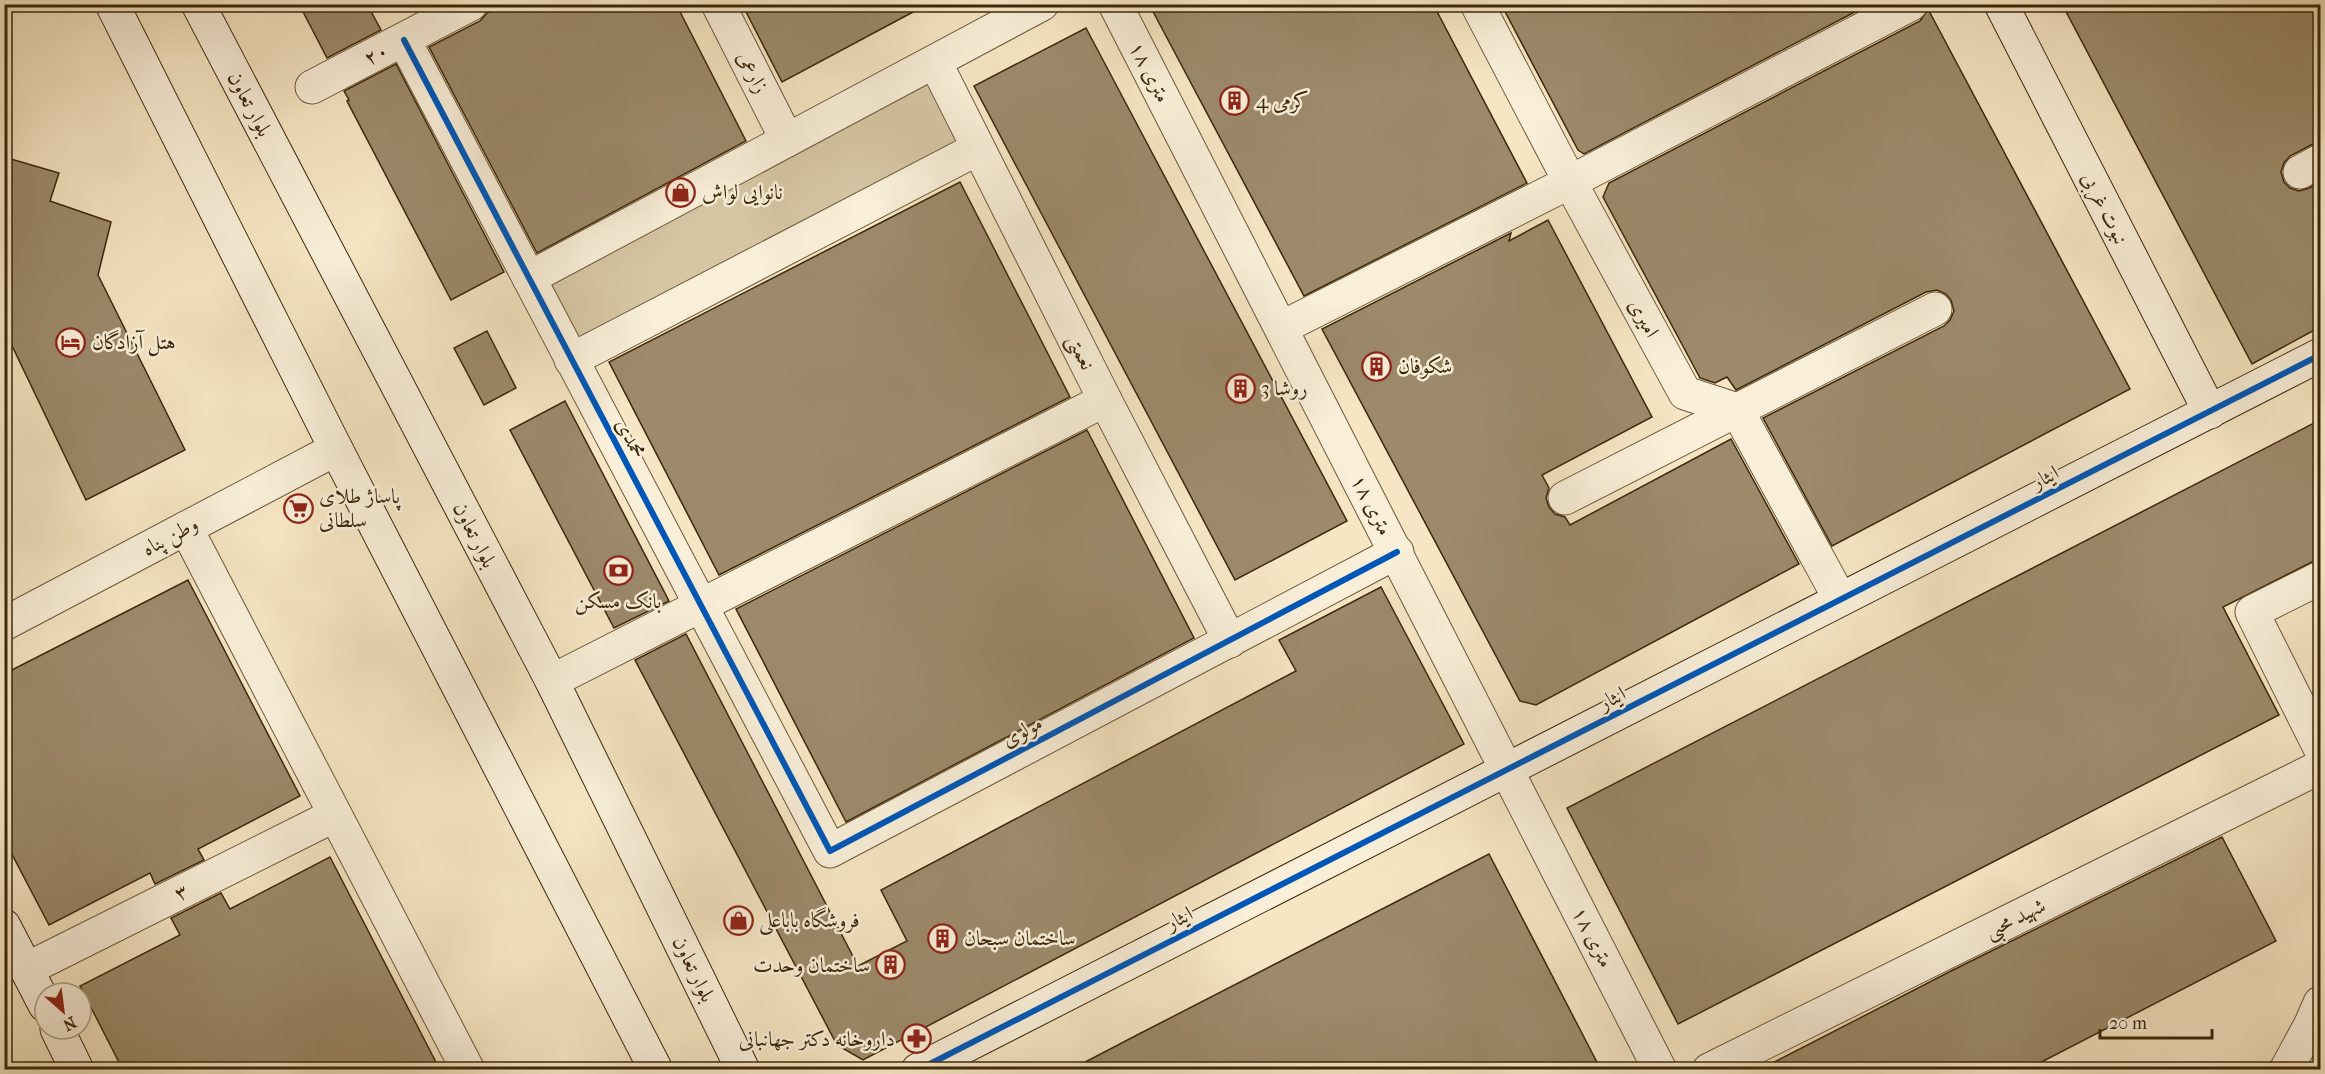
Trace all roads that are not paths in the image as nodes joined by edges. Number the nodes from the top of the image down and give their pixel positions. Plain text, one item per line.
1 (112, 4) edge
2 (198, 4) edge
3 (471, 4) edge
4 (718, 4) edge
5 (1042, 4) edge
6 (1115, 4) edge
7 (1477, 4) edge
8 (1911, 4) edge
9 (2001, 4) edge
10 (404, 40) junction
11 (935, 62) junction
12 (312, 87) dead end
13 (787, 140) junction
14 (977, 149) junction
15 (1570, 182) junction
16 (529, 278) junction
17 (1935, 309) dead end
18 (1281, 328) junction
19 (2320, 355) edge
20 (571, 360) junction
21 (1105, 400) junction
22 (1737, 410) junction
23 (2210, 412) junction
24 (336, 449) junction
25 (1565, 498) dead end
26 (186, 528) junction
27 (1397, 552) junction
28 (2320, 578) edge
29 (1840, 599) junction
30 (701, 606) junction
31 (4, 624) edge
32 (1230, 641) junction
33 (552, 681) junction
34 (2320, 748) edge
35 (2320, 767) edge
36 (1508, 769) junction
37 (335, 815) junction
38 (830, 851) joint
39 (4, 926) edge
40 (27, 969) junction
41 (33, 981) edge
42 (2320, 1003) edge
43 (63, 1041) edge
44 (77, 1070) edge
45 (468, 1070) edge
46 (656, 1070) edge
47 (743, 1070) edge
48 (918, 1070) edge
49 (1660, 1070) edge
50 (1709, 1070) edge
51 (2286, 1070) edge

1 - 24 street
2 - 33 street, بلوار تعاون
3 - 10 street, ۲۰
4 - 13 street, زارعی
5 - 11 street
6 - 18 street, ۱۸ متری
7 - 15 street, امیری
8 - 15 street
9 - 23 street, نبوت غربی
10 - 12 street, ۲۰
10 - 16 street, محمدی
11 - 13 street
11 - 14 street, نعمتی
13 - 16 street
14 - 20 street
14 - 21 street, نعمتی
15 - 18 street
15 - 22 street, امیری
16 - 20 street, محمدی
17 - 22 street
18 - 27 street, ۱۸ متری
19 - 23 street, ایثار
20 - 30 street, محمدی
21 - 30 street
21 - 32 street, نعمتی
22 - 25 street
22 - 29 street
23 - 29 street, ایثار
24 - 26 street, وطن پناه
24 - 46 street
26 - 31 street, وطن پناه
26 - 37 street
27 - 32 street, مولوی
27 - 36 street, ۱۸ متری
28 - 34 street
29 - 36 street, ایثار
30 - 33 street
30 - 38 street, محمدی
32 - 38 street, مولوی
33 - 47 street, بلوار تعاون
35 - 50 street, شهید محبی
36 - 48 street, ایثار
36 - 49 street, ۱۸ متری
37 - 40 street, ۳
37 - 45 street
39 - 40 street
40 - 41 street
42 - 51 street
43 - 44 street

